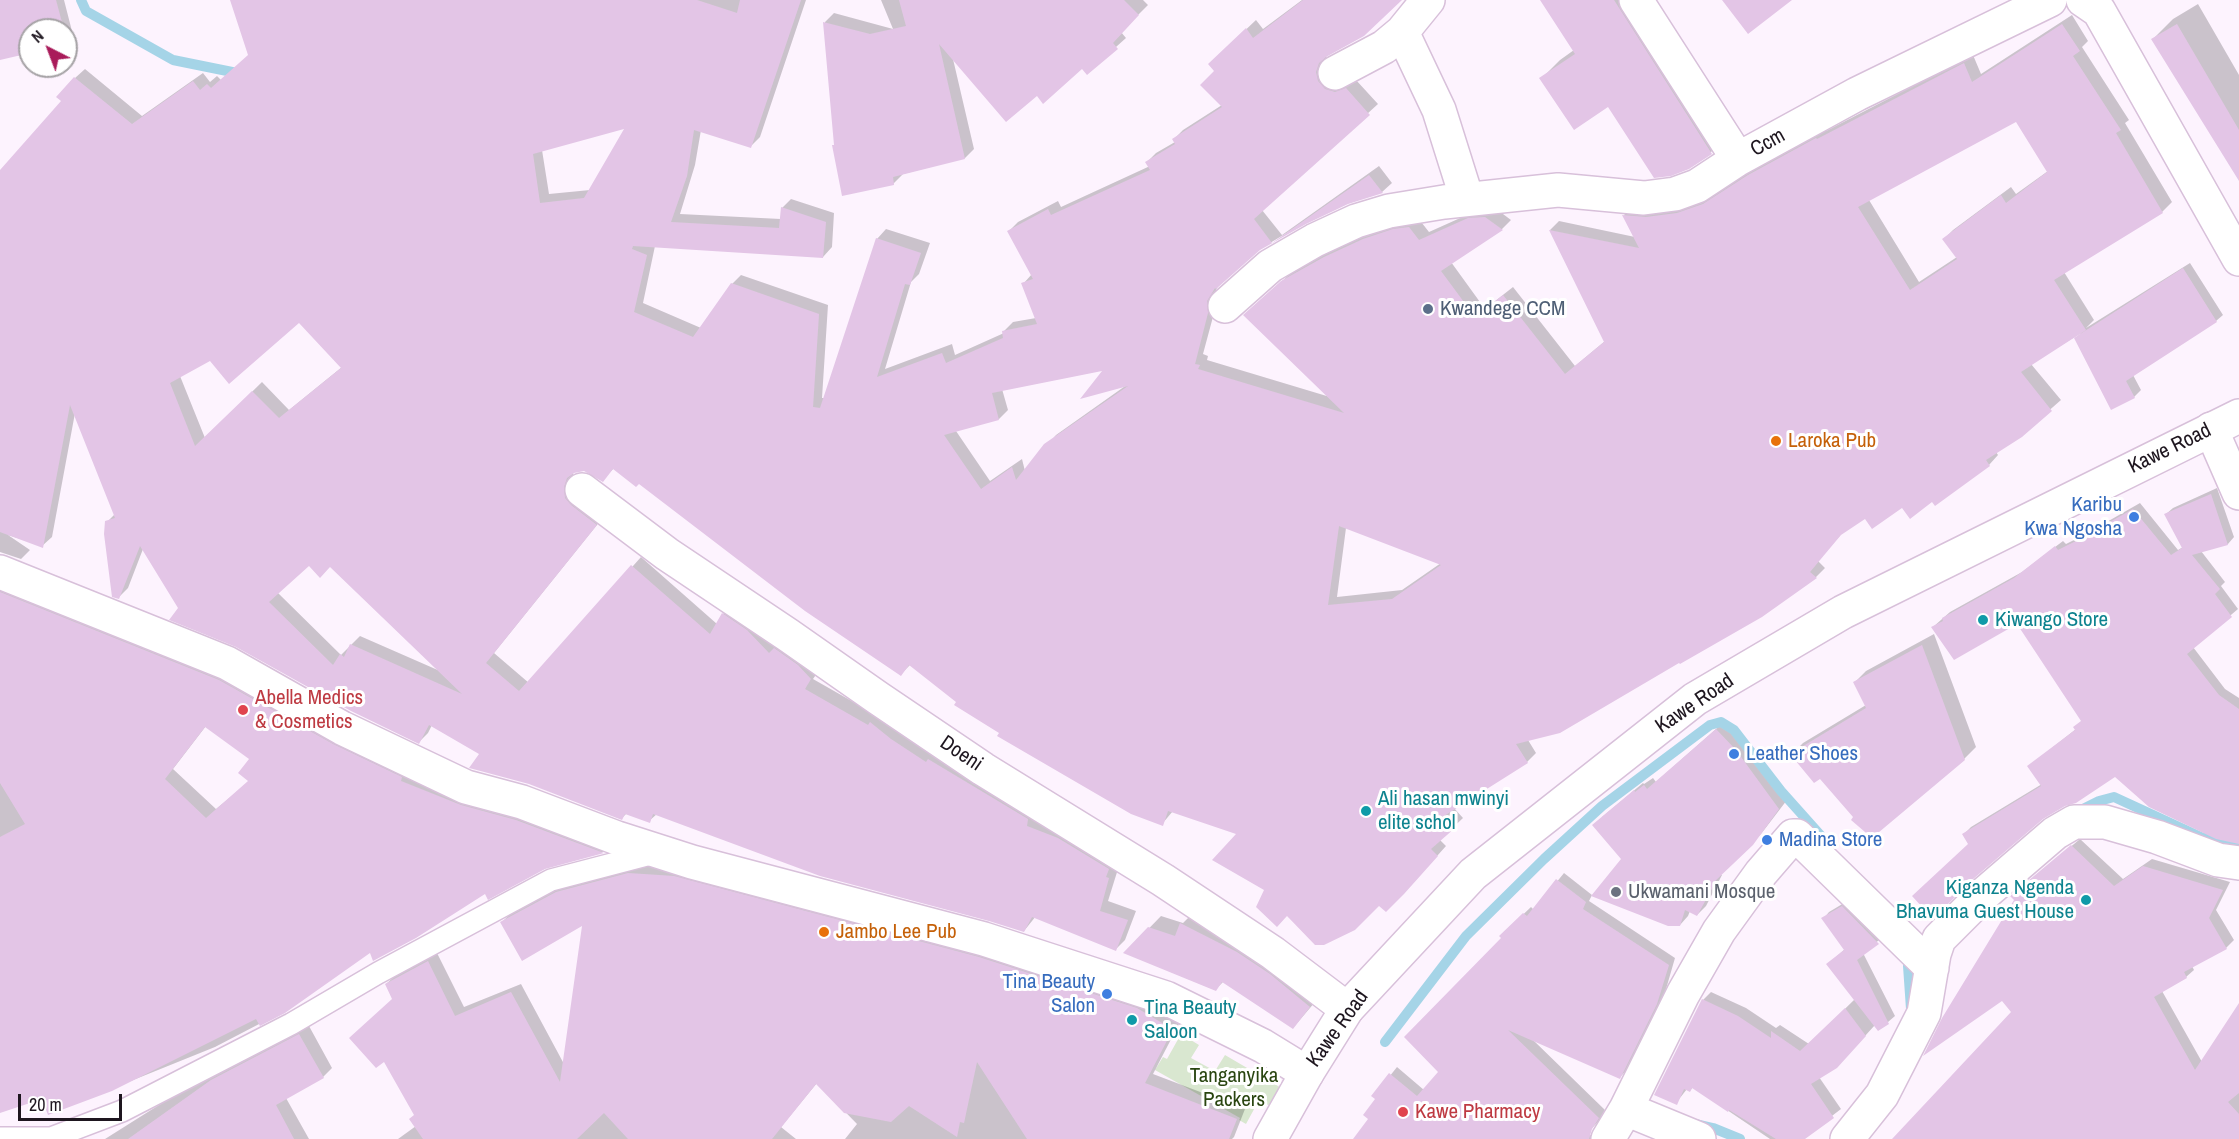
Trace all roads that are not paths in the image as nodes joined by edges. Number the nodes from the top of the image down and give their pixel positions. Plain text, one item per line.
1 (1428, 0) edge
2 (1636, 0) edge
3 (2050, 0) edge
4 (2083, 0) edge
5 (1402, 32) junction
6 (1335, 73) dead end
7 (1738, 159) junction
8 (1467, 199) junction
9 (2239, 259) edge
10 (1225, 306) dead end
11 (2225, 422) edge
12 (582, 490) dead end
13 (2239, 493) edge
14 (0, 572) edge
15 (659, 851) junction
16 (2239, 863) edge
17 (1932, 968) junction
18 (1347, 1009) junction
19 (1307, 1072) junction
20 (1626, 1109) junction
21 (0, 1138) edge
22 (50, 1139) edge
23 (1270, 1139) edge
24 (1608, 1139) edge
25 (1699, 1139) edge
26 (1847, 1139) edge

1 - 5 street
2 - 7 street
3 - 7 street, Ccm
4 - 9 street
5 - 6 street
5 - 8 street
7 - 8 street, Ccm
8 - 10 street, Ccm
11 - 13 street
11 - 18 street, Kawe Road
12 - 18 street, Doeni
14 - 15 street
15 - 19 street
15 - 22 lane
16 - 17 street
17 - 20 street
17 - 26 street
18 - 19 street, Kawe Road
19 - 23 street, Kawe Road
20 - 24 street
20 - 25 street
21 - 22 lane

